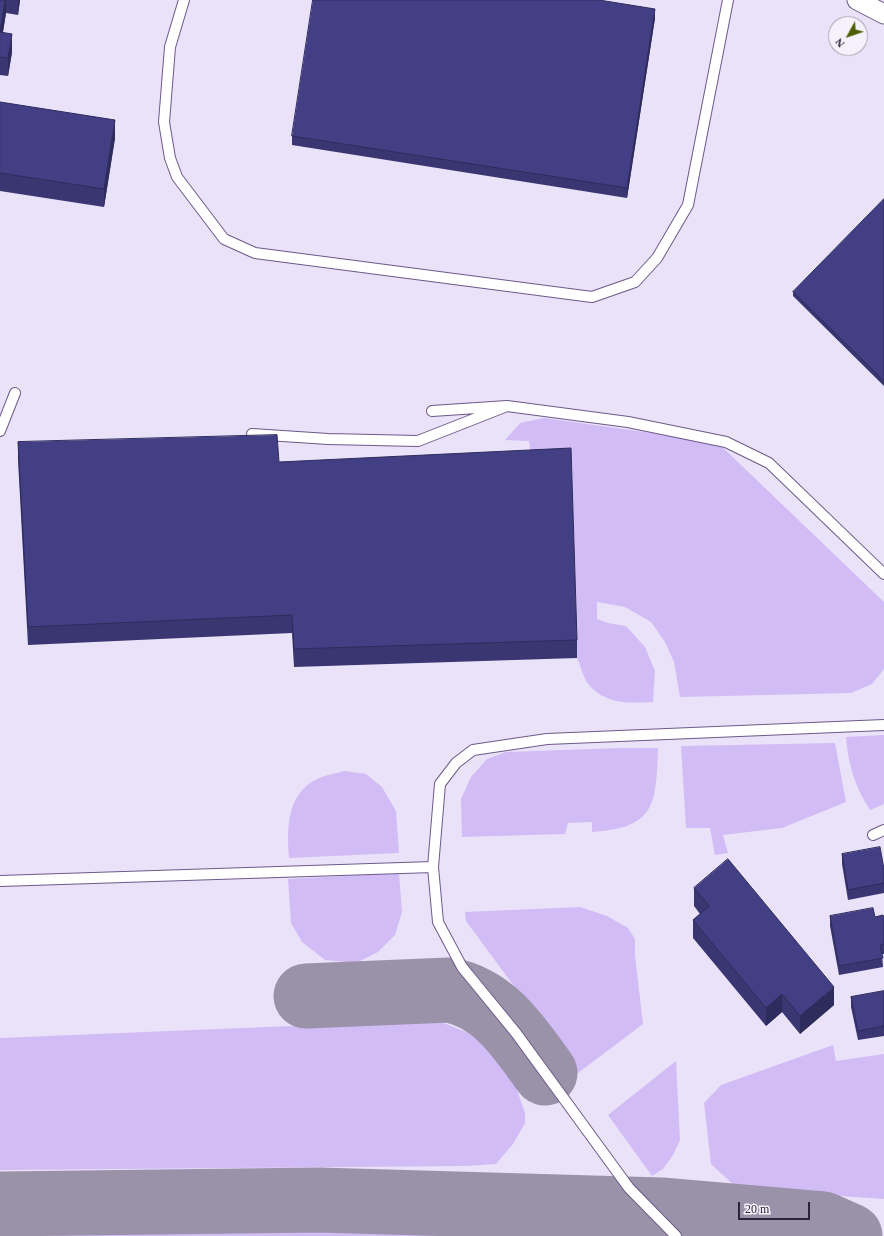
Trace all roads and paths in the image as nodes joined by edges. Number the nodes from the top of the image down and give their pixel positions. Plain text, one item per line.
1 (184, 0) edge
2 (728, 0) edge
3 (857, 0) edge
4 (884, 14) edge
5 (14, 393) dead end
6 (507, 406) junction
7 (432, 411) dead end
8 (0, 431) edge
9 (252, 434) edge
10 (884, 574) edge
11 (884, 725) edge
12 (884, 830) edge
13 (873, 835) dead end
14 (433, 867) junction
15 (0, 881) edge
16 (676, 1236) edge

1 - 2 lane
3 - 4 street
5 - 8 lane
6 - 7 lane
6 - 9 lane
6 - 10 lane
11 - 14 lane
12 - 13 lane
14 - 15 lane
14 - 16 lane

